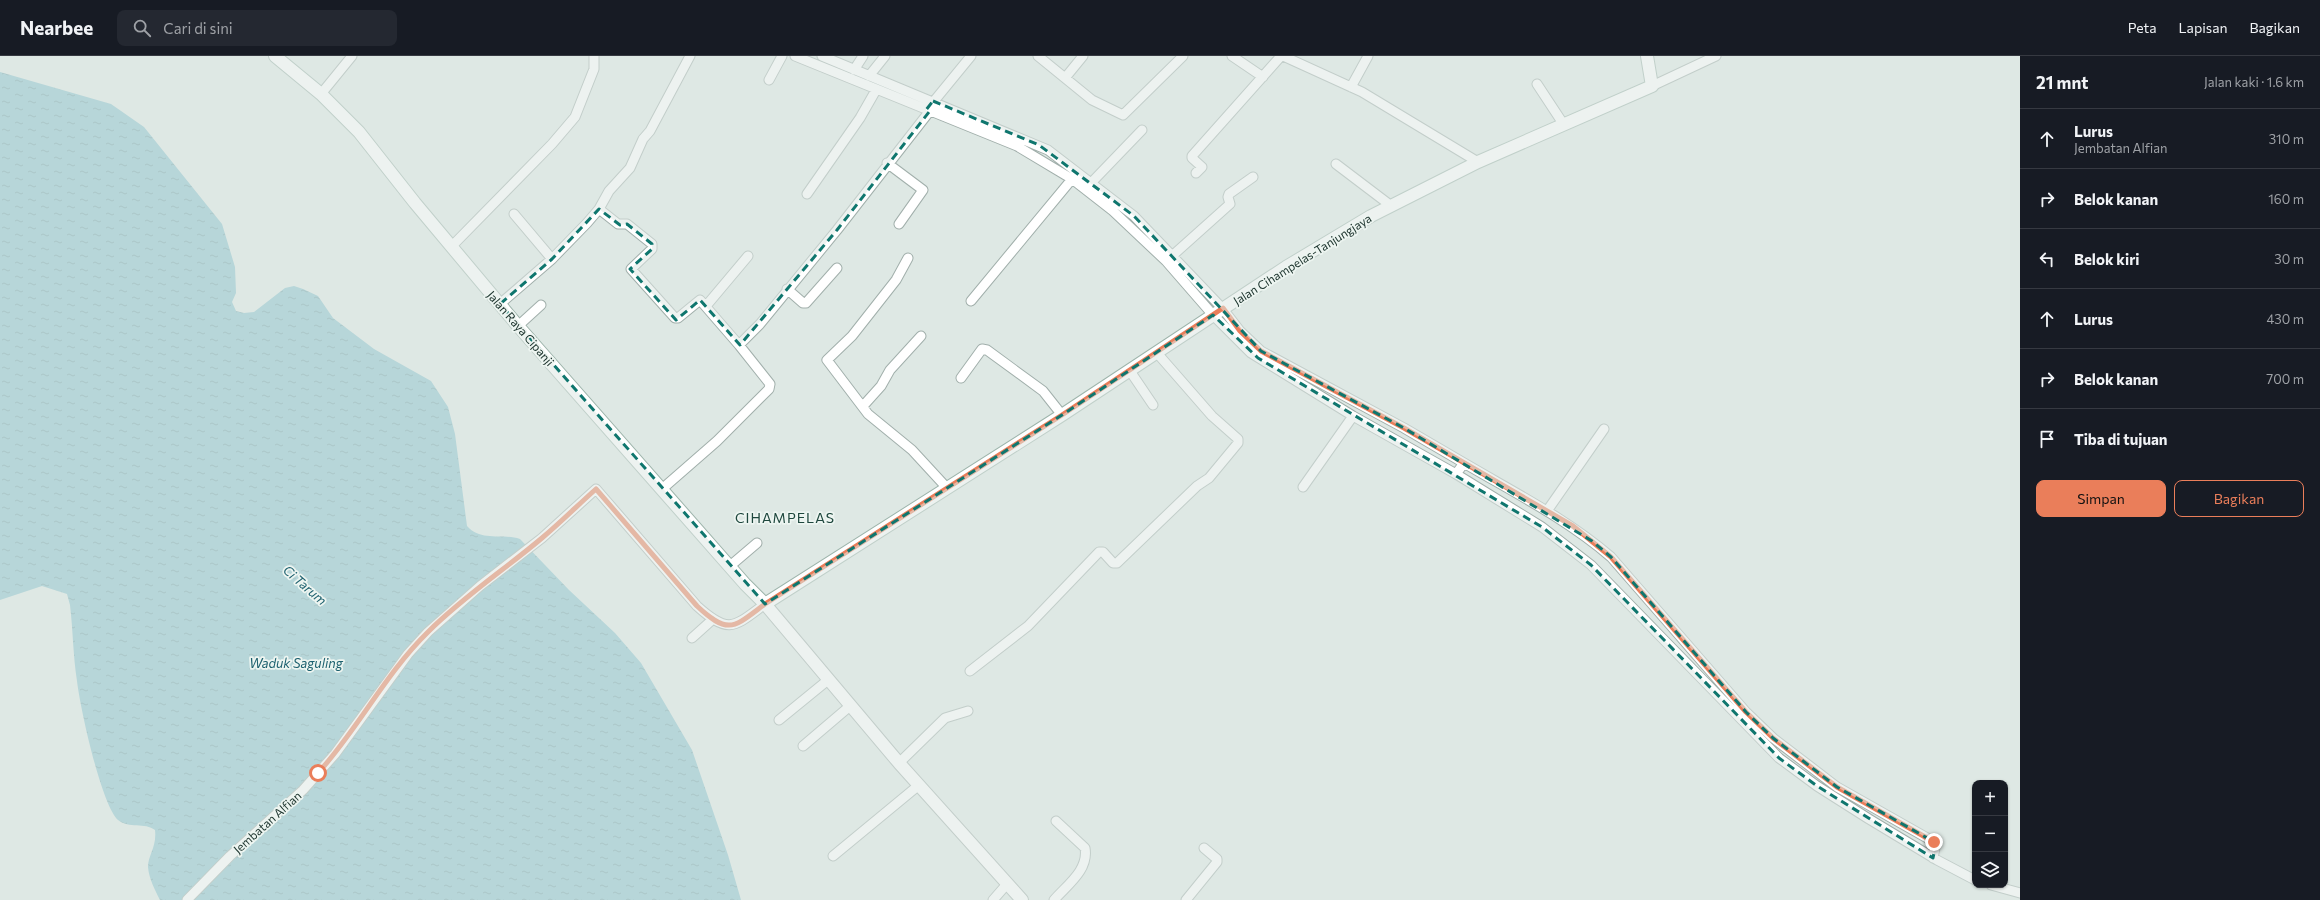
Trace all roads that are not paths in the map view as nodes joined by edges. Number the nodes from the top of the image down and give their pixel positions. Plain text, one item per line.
1 (275, 56) edge
2 (352, 56) edge
3 (594, 56) edge
4 (690, 56) edge
5 (782, 56) edge
6 (795, 56) edge
7 (822, 56) edge
8 (863, 56) edge
9 (885, 56) edge
10 (971, 56) edge
11 (1038, 56) edge
12 (1083, 56) edge
13 (1183, 56) edge
14 (1232, 56) edge
15 (1282, 56) edge
16 (1368, 56) edge
17 (1647, 56) edge
18 (1716, 56) edge
19 (854, 70) junction
20 (869, 76) junction
21 (1263, 77) junction
22 (1064, 78) junction
23 (769, 80) dead end
24 (1537, 84) dead end
25 (1652, 86) junction
26 (1351, 87) junction
27 (876, 90) junction
28 (321, 94) junction
29 (929, 107) junction
30 (1564, 125) junction
31 (1142, 130) dead end
32 (1045, 154) junction
33 (1478, 162) junction
34 (887, 163) junction
35 (1336, 164) dead end
36 (1196, 173) dead end
37 (1253, 177) dead end
38 (1072, 179) junction
39 (1091, 183) junction
40 (807, 194) dead end
41 (1390, 205) junction
42 (599, 209) junction
43 (514, 214) dead end
44 (1131, 220) junction
45 (899, 224) dead end
46 (451, 247) junction
47 (1173, 255) junction
48 (748, 256) dead end
49 (908, 258) dead end
50 (552, 259) junction
51 (837, 268) dead end
52 (787, 289) junction
53 (971, 301) dead end
54 (500, 304) junction
55 (541, 305) dead end
56 (706, 306) junction
57 (1218, 312) junction
58 (518, 326) junction
59 (921, 336) dead end
60 (739, 345) junction
61 (1157, 353) junction
62 (1130, 371) junction
63 (961, 378) dead end
64 (863, 406) junction
65 (1154, 406) dead end
66 (1062, 415) junction
67 (1353, 416) junction
68 (1388, 427) junction
69 (1604, 429) dead end
70 (1460, 469) junction
71 (1303, 486) dead end
72 (947, 488) junction
73 (662, 489) junction
74 (1547, 511) junction
75 (757, 543) dead end
76 (730, 566) junction
77 (765, 604) junction
78 (712, 620) junction
79 (692, 638) dead end
80 (970, 671) dead end
81 (828, 680) junction
82 (850, 706) junction
83 (968, 711) dead end
84 (779, 720) dead end
85 (803, 746) dead end
86 (899, 763) junction
87 (919, 785) junction
88 (1056, 821) dead end
89 (1204, 848) dead end
90 (1935, 852) junction
91 (833, 856) dead end
92 (1972, 878) edge
93 (1007, 884) junction
94 (2002, 888) edge
95 (2020, 893) edge
96 (186, 900) edge
97 (993, 900) edge
98 (1022, 900) edge
99 (1054, 900) edge
100 (1186, 900) edge

1 - 28 main road, Jalan Raya Cipanji
2 - 28 street
3 - 46 street
4 - 42 street
5 - 23 street
6 - 27 street
7 - 19 street
8 - 19 street
9 - 20 street
10 - 29 street
11 - 22 street
12 - 22 street
13 - 22 street
14 - 21 street
15 - 21 street
15 - 26 street
16 - 26 street
17 - 25 main road
18 - 25 street
19 - 20 street
20 - 29 street
21 - 36 street
24 - 30 street
25 - 30 main road, Jalan Cihampelas-Tanjungjaya
26 - 33 street
27 - 29 street
27 - 40 street
28 - 46 main road, Jalan Raya Cipanji
29 - 32 street
29 - 34 street
30 - 33 main road, Jalan Cihampelas-Tanjungjaya
31 - 39 street
32 - 38 street
32 - 39 street
33 - 41 main road, Jalan Cihampelas-Tanjungjaya
34 - 45 street
34 - 52 street
35 - 41 street
37 - 47 street
38 - 44 street
38 - 53 street
39 - 44 street
41 - 57 main road, Jalan Cihampelas-Tanjungjaya
42 - 50 street
42 - 56 street
43 - 50 street
44 - 47 street
44 - 57 street
46 - 54 main road, Jalan Raya Cipanji
47 - 57 street
48 - 56 street
49 - 64 street
50 - 54 street
51 - 52 street
52 - 60 street
54 - 58 main road, Jalan Raya Cipanji
55 - 58 street
56 - 60 street
57 - 61 main road, Jalan Cihampelas-Tanjungjaya
57 - 67 street
57 - 68 street
58 - 73 main road, Jalan Raya Cipanji
59 - 64 street
60 - 73 street
61 - 62 main road, Jalan Cihampelas-Tanjungjaya
61 - 80 street
62 - 65 street
62 - 66 main road, Jalan Cihampelas-Tanjungjaya
63 - 66 street
64 - 72 street
66 - 72 main road, Jalan Cihampelas-Tanjungjaya
67 - 68 street
67 - 71 street
68 - 70 street
68 - 70 street
69 - 74 street
70 - 74 street
70 - 90 street
72 - 77 main road, Jalan Cihampelas-Tanjungjaya
73 - 76 main road, Jalan Raya Cipanji
74 - 90 street
75 - 76 street
76 - 77 main road, Jalan Raya Cipanji
77 - 78 street
77 - 81 main road, Jalan Raya Cipanji
78 - 79 street
78 - 96 street, Jembatan Alfian
81 - 82 main road, Jalan Raya Cipanji
81 - 84 street
82 - 85 street
82 - 86 main road, Jalan Raya Cipanji
83 - 86 street
86 - 87 main road, Jalan Raya Cipanji
87 - 91 street
87 - 93 main road, Jalan Raya Cipanji
88 - 99 street
89 - 100 street
90 - 92 street
93 - 97 street
93 - 98 main road, Jalan Raya Cipanji
94 - 95 street

